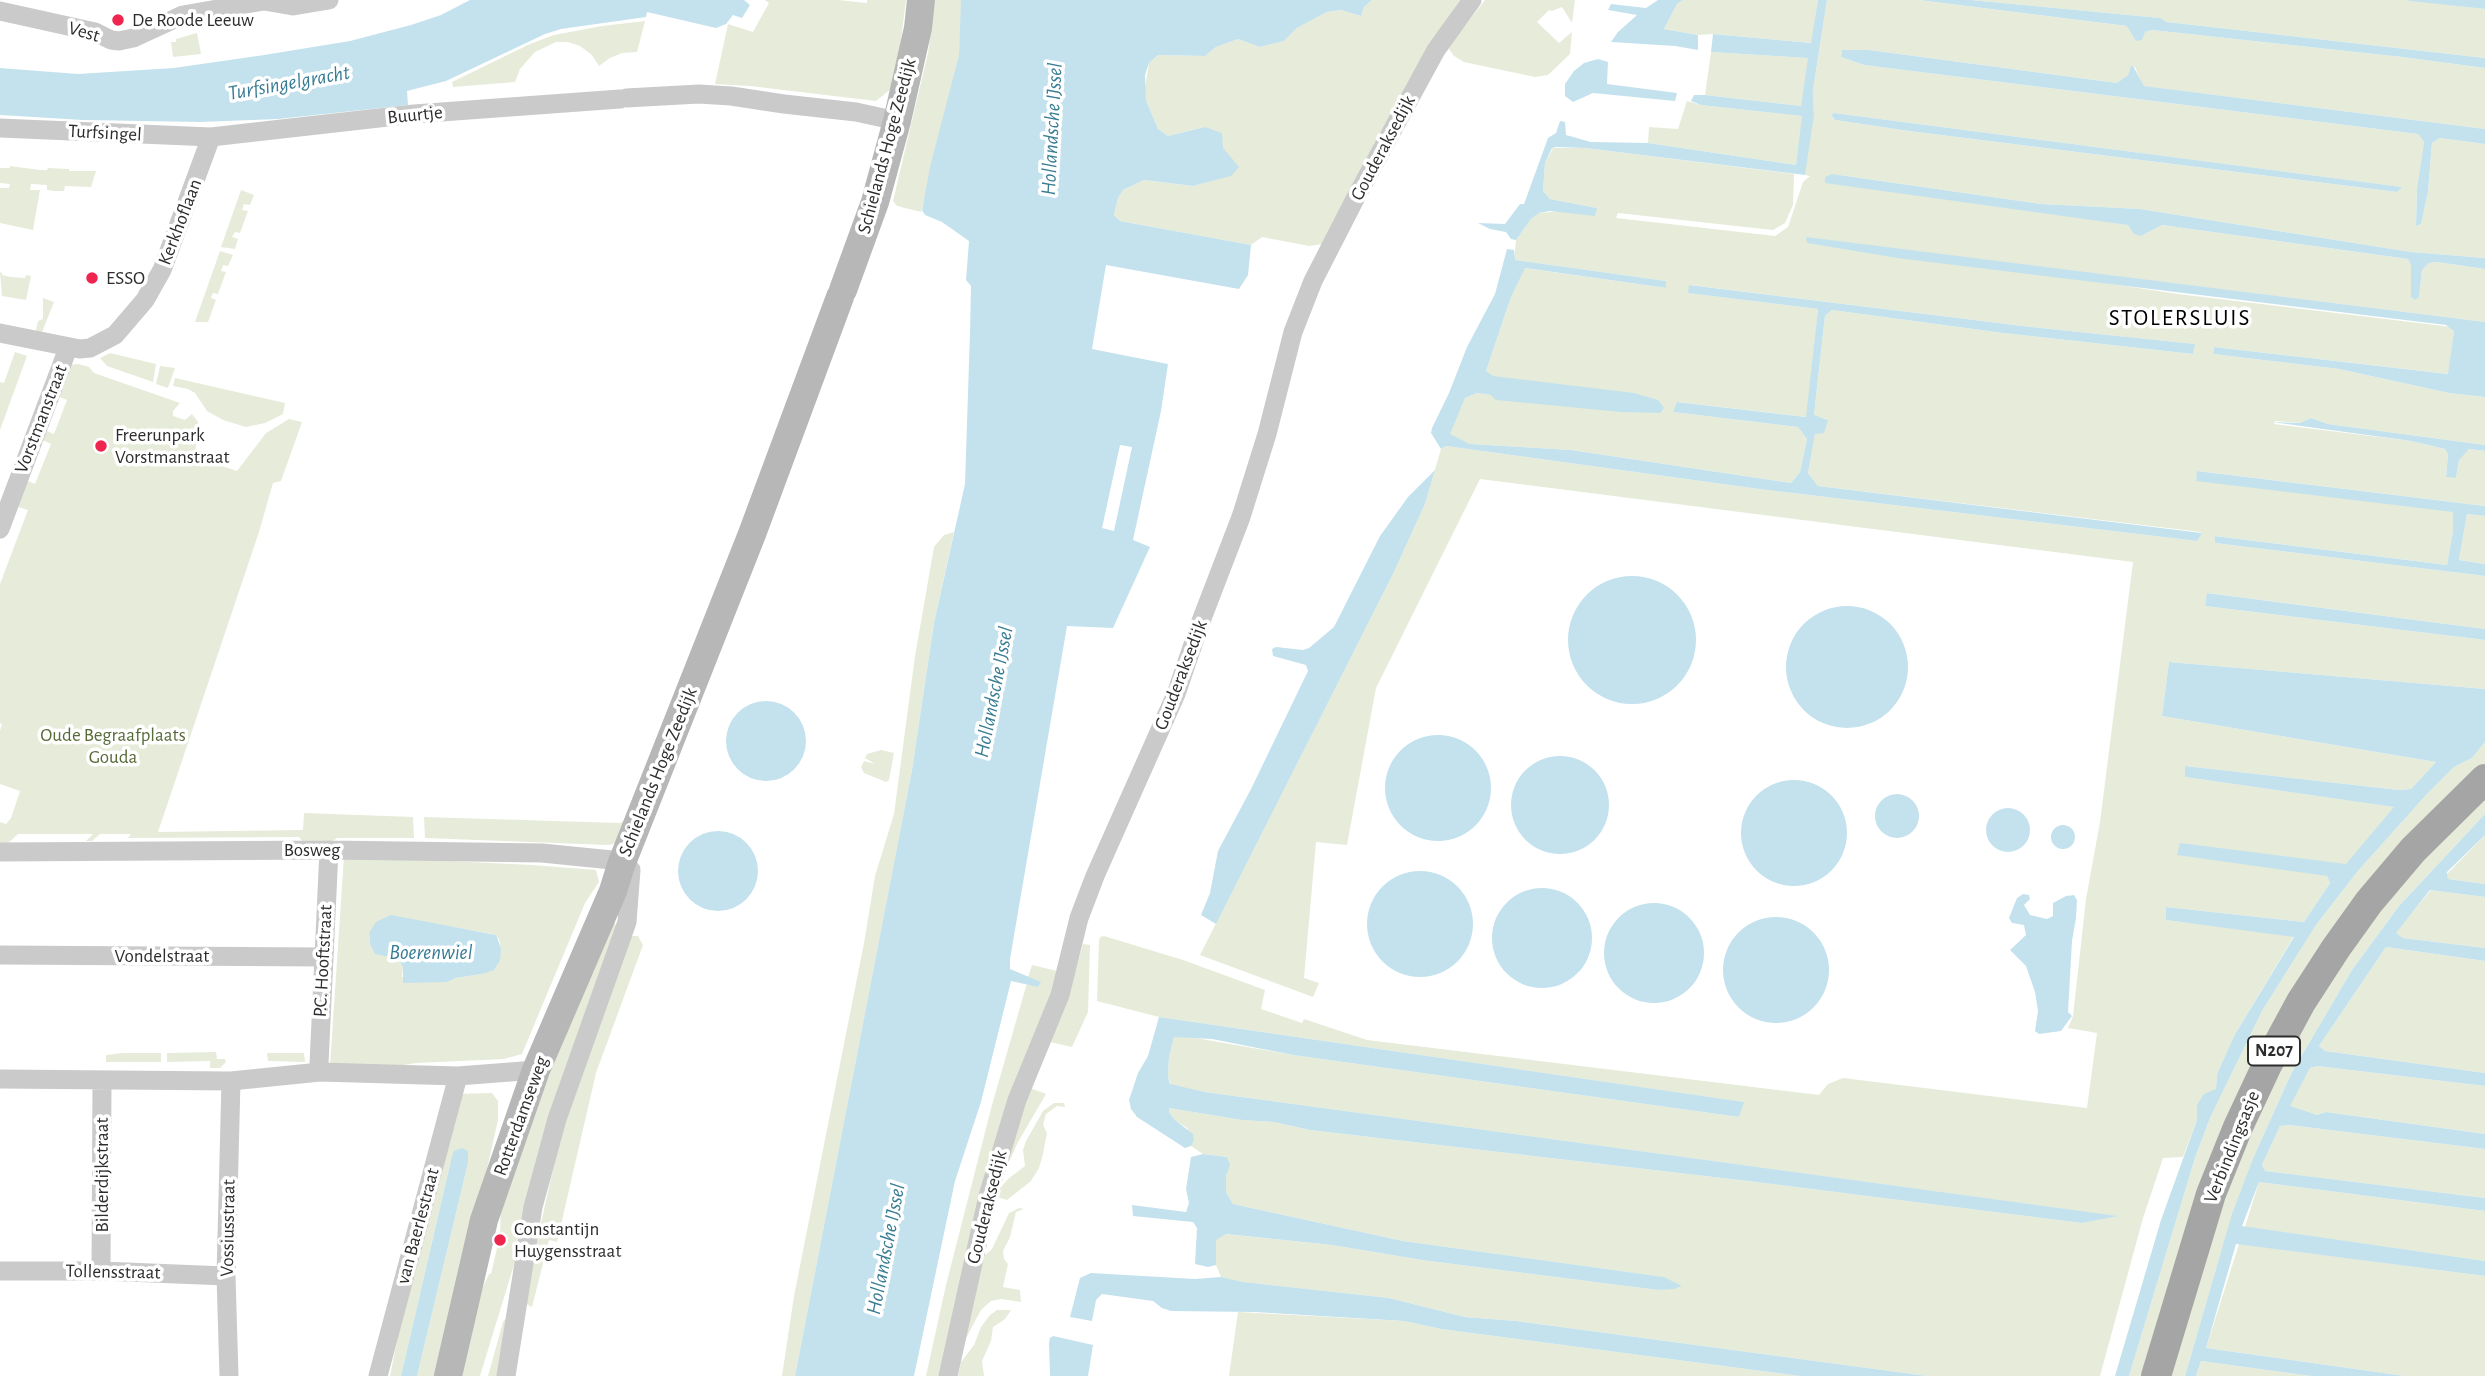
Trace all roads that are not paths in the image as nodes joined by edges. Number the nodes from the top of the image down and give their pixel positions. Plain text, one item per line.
1 (329, 0) edge
2 (921, 0) edge
3 (1472, 0) edge
4 (181, 7) edge
5 (3, 8) edge
6 (897, 121) junction
7 (0, 128) edge
8 (211, 137) junction
9 (0, 333) edge
10 (68, 348) junction
11 (0, 529) edge
12 (2485, 779) edge
13 (329, 850) junction
14 (0, 852) edge
15 (621, 865) junction
16 (0, 955) edge
17 (323, 957) junction
18 (536, 1070) junction
19 (320, 1072) junction
20 (458, 1076) junction
21 (0, 1079) edge
22 (102, 1080) junction
23 (231, 1081) junction
24 (0, 1271) edge
25 (102, 1271) junction
26 (226, 1276) junction
27 (229, 1376) edge
28 (378, 1376) edge
29 (448, 1376) edge
30 (506, 1376) edge
31 (948, 1376) edge
32 (2156, 1376) edge

1 - 4 street, Vest
2 - 6 main road, Schielands Hoge Zeedijk
3 - 31 street, Gouderaksedijk
4 - 5 street, Vest
6 - 8 street, Buurtje
6 - 15 main road, Schielands Hoge Zeedijk
7 - 8 street, Turfsingel
8 - 10 street, Kerkhoflaan
9 - 10 street
10 - 11 street, Vorstmanstraat
12 - 32 main road, Verbindingsasje / N207
13 - 14 street, Bosweg
13 - 15 street, Bosweg
13 - 17 street, P.C. Hooftstraat
15 - 18 main road, Rotterdamseweg
15 - 30 street, Schielands Hoge Zeedijk
16 - 17 street, Vondelstraat
17 - 19 street, P.C. Hooftstraat
18 - 20 street
18 - 29 main road, Rotterdamseweg
19 - 20 street
19 - 23 street
20 - 28 street, van Baerlestraat
21 - 22 street
22 - 23 street
22 - 25 street, Bilderdijkstraat
23 - 26 street, Vossiusstraat
24 - 25 street, Tollensstraat
25 - 26 street, Tollensstraat
26 - 27 street, Vossiusstraat

